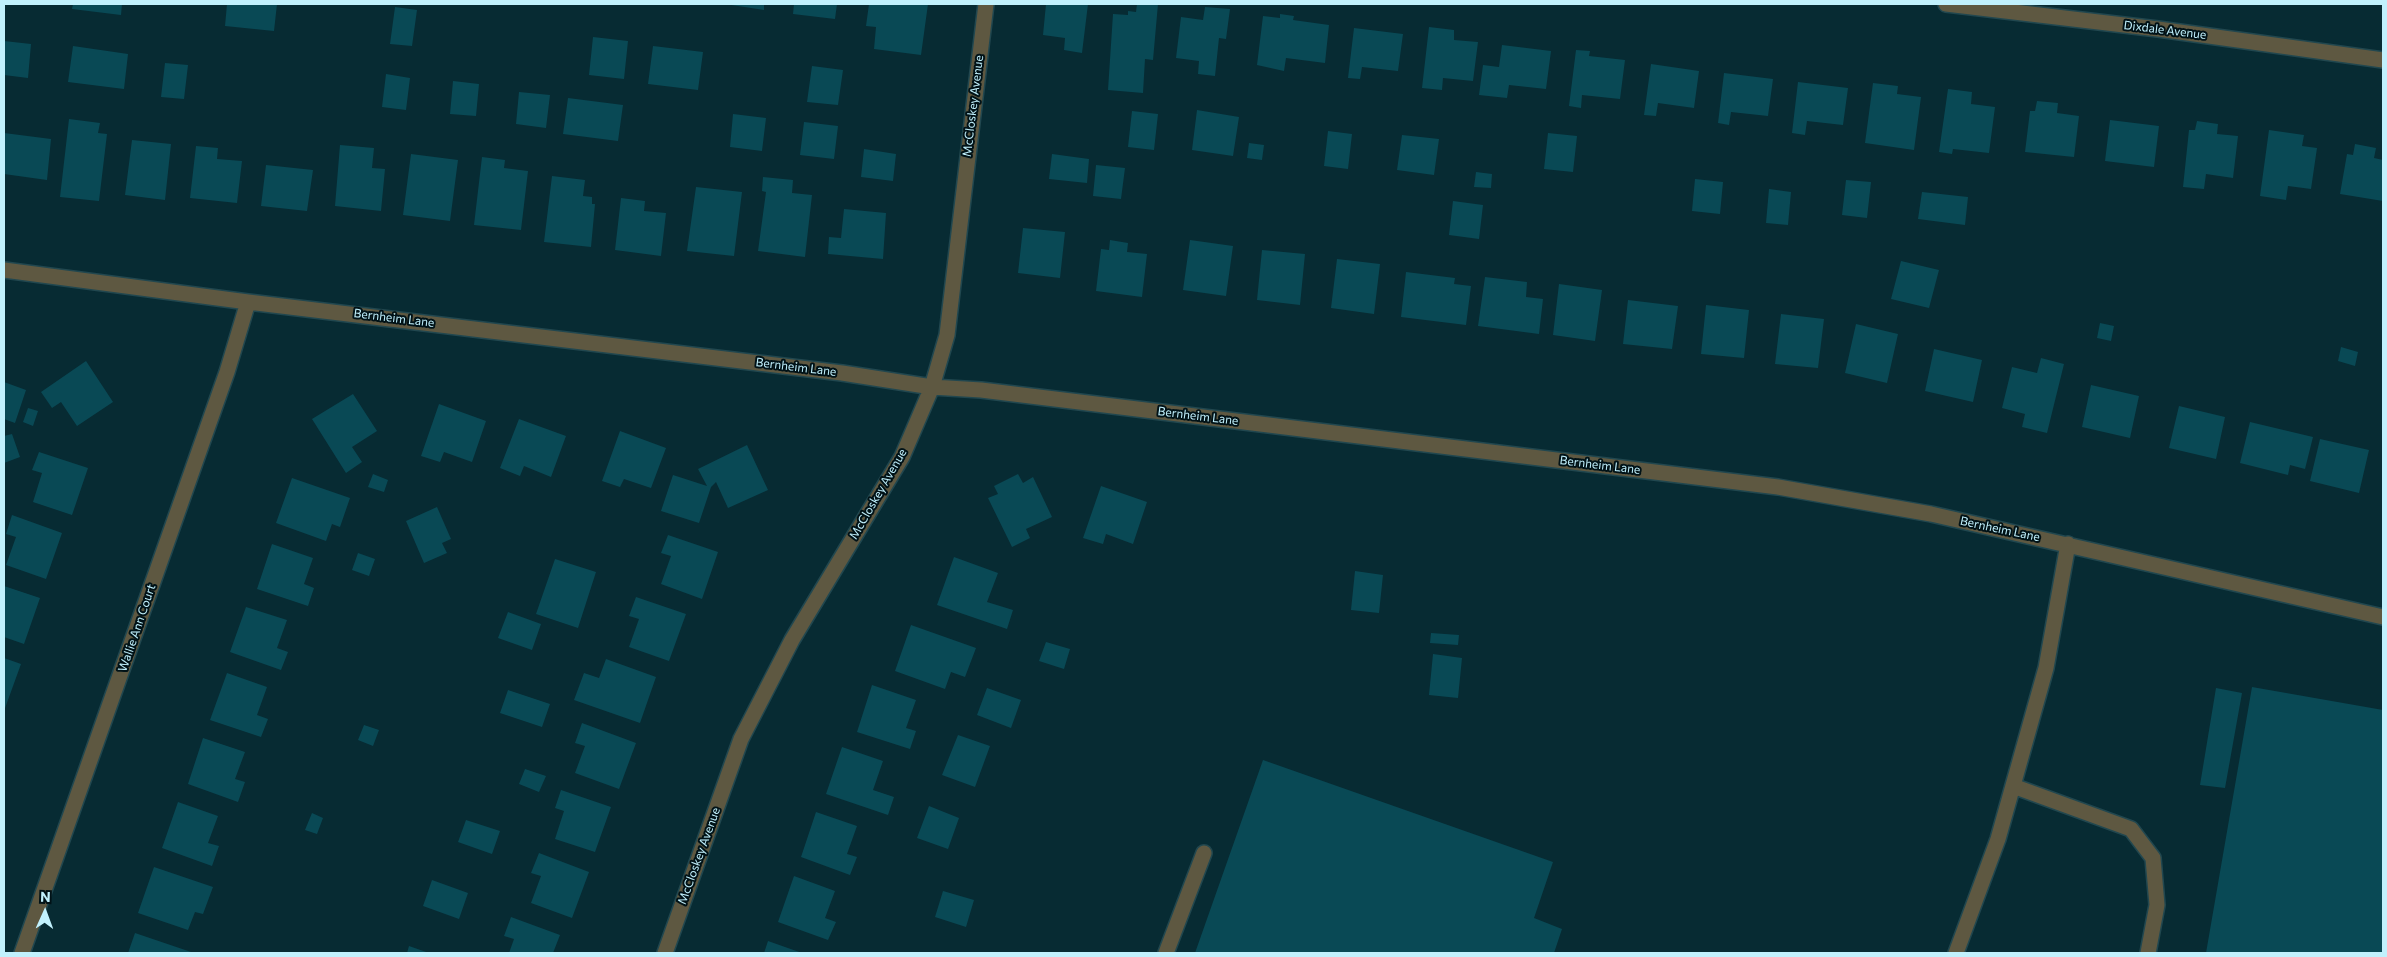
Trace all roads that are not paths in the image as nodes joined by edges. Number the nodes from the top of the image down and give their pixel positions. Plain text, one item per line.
1 (986, 4) edge
2 (1946, 4) edge
3 (2383, 60) edge
4 (4, 270) edge
5 (248, 302) junction
6 (932, 387) junction
7 (2068, 544) junction
8 (2383, 617) edge
9 (2013, 786) junction
10 (1204, 853) dead end
11 (22, 953) edge
12 (665, 953) edge
13 (1166, 953) edge
14 (1956, 953) edge
15 (2148, 953) edge

1 - 6 street, McCloskey Avenue
2 - 3 street, Dixdale Avenue
4 - 5 street, Bernheim Lane
5 - 6 street, Bernheim Lane
5 - 11 street, Wallie Ann Court
6 - 7 street, Bernheim Lane
6 - 12 street, McCloskey Avenue
7 - 8 street, Bernheim Lane
7 - 9 street
9 - 14 street
9 - 15 street
10 - 13 street

